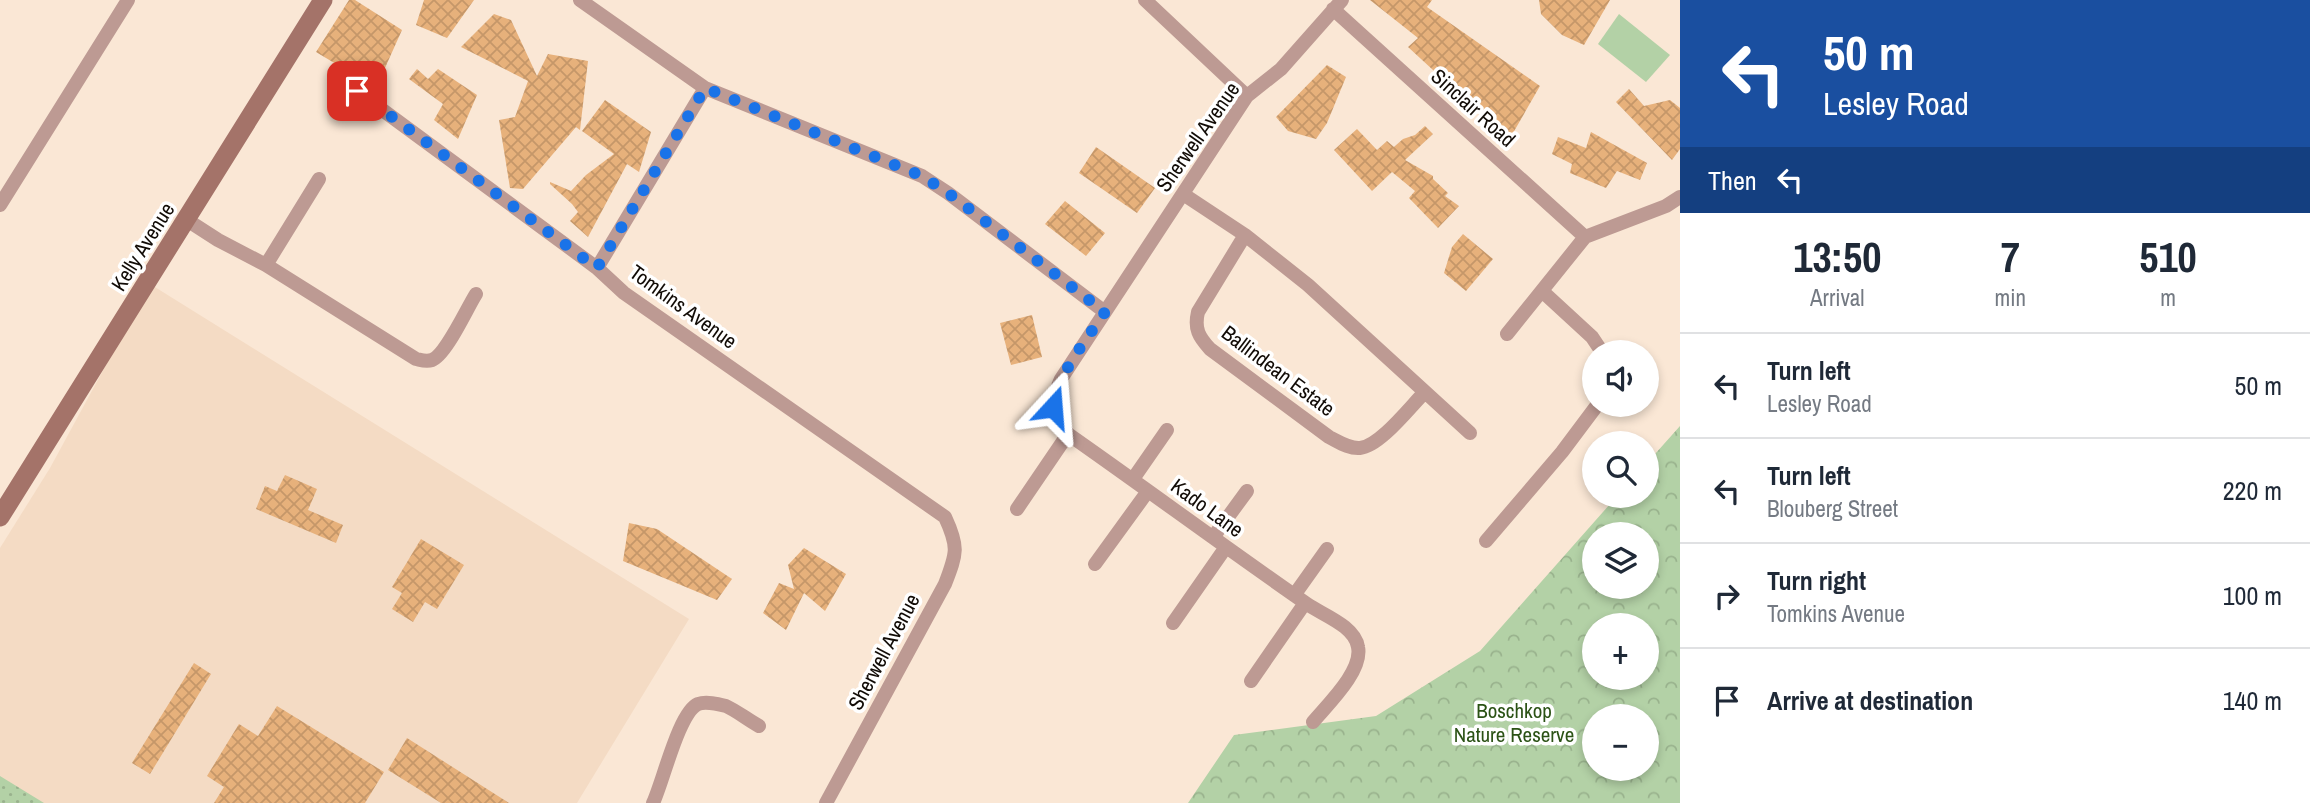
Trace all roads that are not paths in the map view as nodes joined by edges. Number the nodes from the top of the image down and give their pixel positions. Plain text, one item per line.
1 (128, 0) edge
2 (323, 0) edge
3 (580, 0) edge
4 (1145, 0) edge
5 (1337, 5) edge
6 (335, 75) dead end
7 (705, 88) junction
8 (1247, 96) junction
9 (319, 179) dead end
10 (1184, 194) junction
11 (1680, 197) edge
12 (0, 205) edge
13 (187, 220) junction
14 (1245, 235) junction
15 (1585, 237) junction
16 (266, 265) junction
17 (597, 268) junction
18 (1542, 291) junction
19 (476, 294) dead end
20 (1105, 312) junction
21 (1507, 334) dead end
22 (1594, 340) edge
23 (1424, 393) junction
24 (1588, 417) edge
25 (1167, 430) dead end
26 (1470, 433) dead end
27 (1068, 434) junction
28 (1133, 479) junction
29 (1148, 491) junction
30 (1247, 491) dead end
31 (1017, 509) dead end
32 (0, 517) edge
33 (945, 517) joint
34 (1213, 536) junction
35 (1486, 541) dead end
36 (1226, 547) junction
37 (1327, 549) dead end
38 (1095, 564) dead end
39 (1300, 599) junction
40 (1173, 622) dead end
41 (1251, 681) dead end
42 (1313, 722) dead end
43 (759, 726) dead end
44 (653, 803) edge
45 (826, 803) edge

1 - 12 street
2 - 13 street, Kelly Avenue
3 - 7 street
4 - 8 street
5 - 8 street, Sherwell Avenue
5 - 15 street, Sinclair Road
6 - 17 street, Tomkins Avenue
7 - 17 street
7 - 20 street
8 - 10 street, Sherwell Avenue
9 - 16 street
10 - 14 street
10 - 20 street, Sherwell Avenue
11 - 15 street
13 - 16 street
13 - 32 street, Kelly Avenue
14 - 23 street
14 - 23 street, Ballindean Estate
15 - 18 street
16 - 19 street
17 - 33 street, Tomkins Avenue
18 - 21 street
18 - 22 street
20 - 27 street
23 - 26 street
24 - 35 street
25 - 28 street
27 - 28 street, Kado Lane
27 - 31 street
28 - 29 street, Kado Lane
29 - 34 street, Kado Lane
29 - 38 street
30 - 34 street
33 - 45 street, Sherwell Avenue
34 - 36 street, Kado Lane
36 - 39 street, Kado Lane
36 - 40 street
37 - 39 street
39 - 41 street
39 - 42 street, Kado Lane
43 - 44 street

